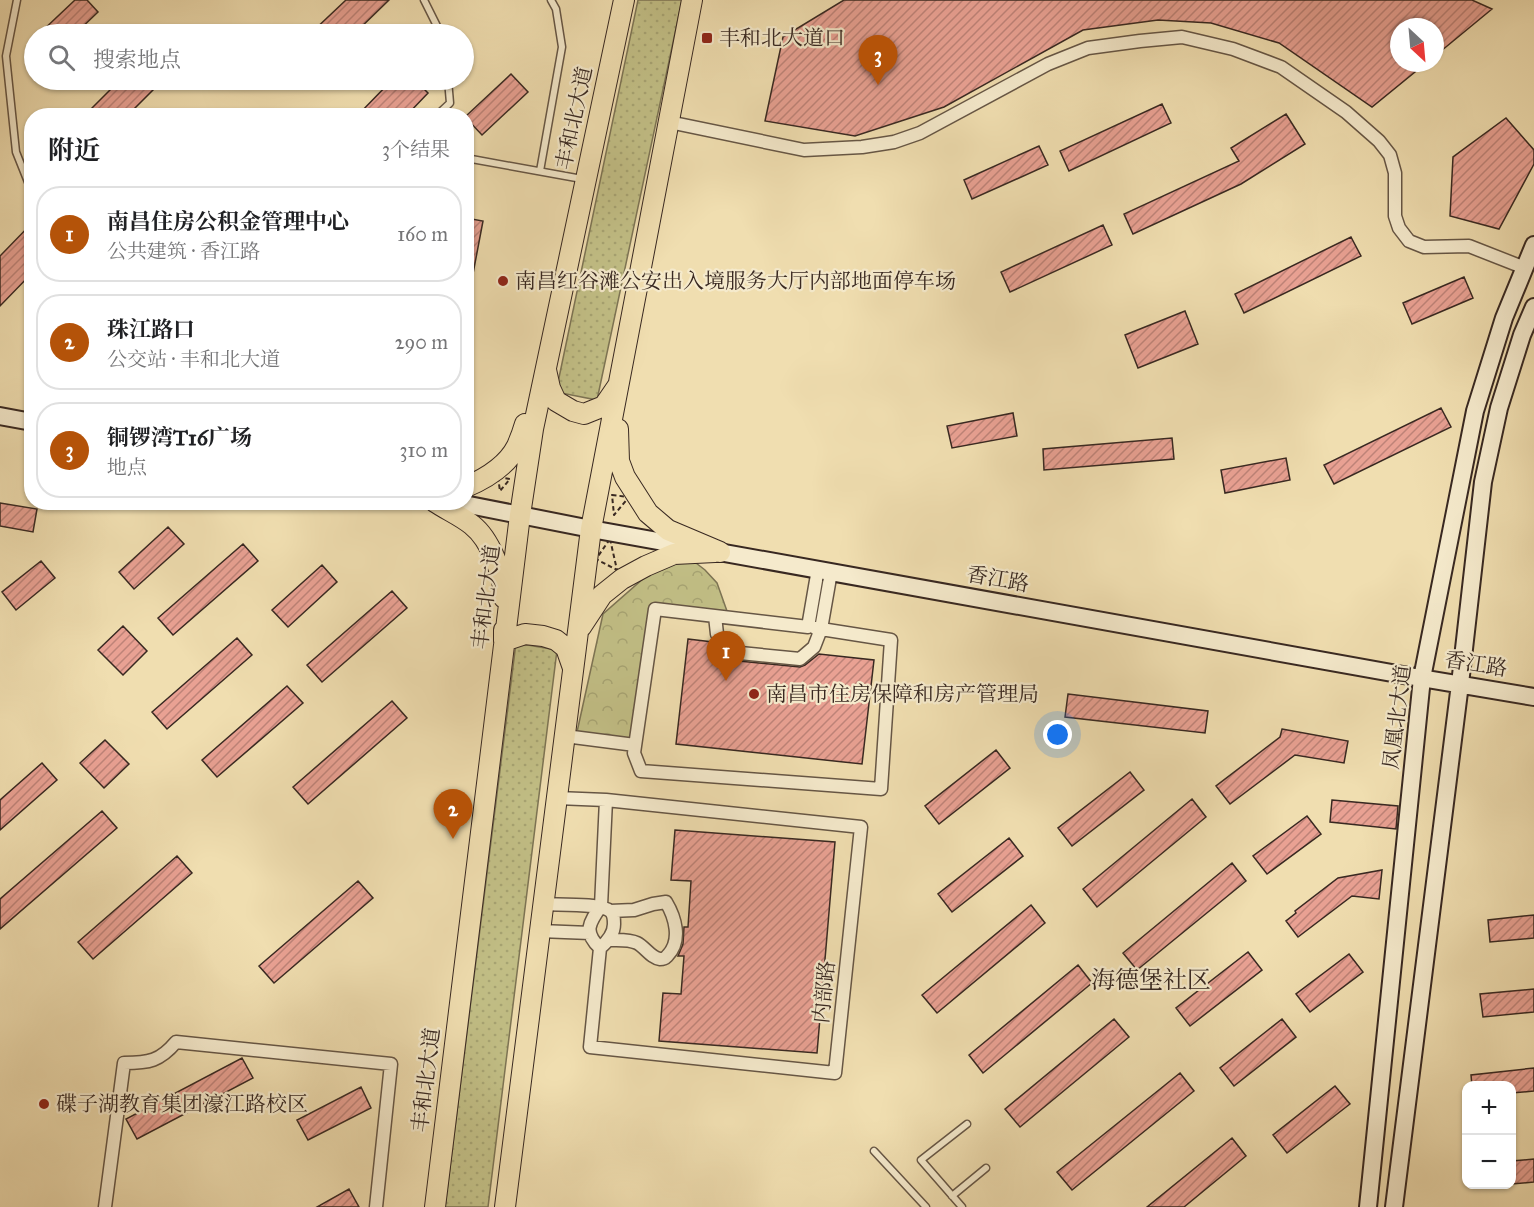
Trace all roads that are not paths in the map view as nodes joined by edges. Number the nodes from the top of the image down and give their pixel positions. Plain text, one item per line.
1 (17, 0) edge
2 (424, 0) edge
3 (551, 0) edge
4 (624, 0) edge
5 (692, 0) edge
6 (436, 24) edge
7 (449, 90) edge
8 (445, 108) edge
9 (669, 122) junction
10 (474, 159) edge
11 (540, 171) junction
12 (24, 172) edge
13 (585, 180) junction
14 (1534, 245) edge
15 (1525, 268) junction
16 (1534, 307) edge
17 (546, 368) junction
18 (618, 384) junction
19 (0, 416) edge
20 (24, 420) edge
21 (474, 483) edge
22 (474, 506) edge
23 (448, 510) edge
24 (520, 515) junction
25 (591, 528) junction
26 (720, 552) junction
27 (824, 571) junction
28 (715, 616) junction
29 (808, 627) junction
30 (821, 629) junction
31 (578, 632) junction
32 (504, 641) junction
33 (573, 668) junction
34 (1422, 678) junction
35 (1460, 684) junction
36 (1534, 697) edge
37 (564, 740) junction
38 (635, 749) junction
39 (557, 798) junction
40 (606, 800) junction
41 (543, 904) junction
42 (605, 908) junction
43 (540, 931) junction
44 (590, 933) junction
45 (605, 944) junction
46 (967, 1124) dead end
47 (874, 1151) dead end
48 (986, 1168) dead end
49 (952, 1196) junction
50 (105, 1207) edge
51 (376, 1207) edge
52 (435, 1207) edge
53 (505, 1207) edge
54 (926, 1207) edge
55 (962, 1207) edge
56 (1368, 1207) edge
57 (1394, 1207) edge

1 - 12 lane
2 - 6 lane
3 - 11 lane
4 - 13 highway, 丰和北大道
5 - 9 highway
7 - 8 lane
9 - 15 street
9 - 18 highway
10 - 11 lane
11 - 13 lane
13 - 17 highway, 丰和北大道
14 - 15 main road, 凤凰北大道
15 - 34 main road, 凤凰北大道
16 - 35 main road
17 - 18 highway
17 - 21 highway
17 - 24 highway, 丰和北大道
18 - 25 highway
18 - 26 highway
19 - 20 main road
22 - 24 main road, 香江路
23 - 32 highway
24 - 25 main road, 香江路
24 - 32 highway, 丰和北大道
25 - 26 main road, 香江路
25 - 31 highway
26 - 27 main road, 香江路
26 - 31 highway
27 - 29 street
27 - 30 street
27 - 34 main road, 香江路
28 - 29 street
28 - 30 street
28 - 38 street
29 - 30 street
30 - 38 street
31 - 33 highway
32 - 33 highway
32 - 52 highway, 丰和北大道
33 - 37 highway
34 - 35 main road, 香江路
34 - 56 main road, 凤凰北大道
35 - 36 main road, 香江路
35 - 57 main road
37 - 38 street
37 - 39 highway
39 - 40 street, 内部路
39 - 41 highway
40 - 42 street
40 - 45 street, 内部路
41 - 42 street
41 - 43 highway
42 - 44 street
42 - 45 street
42 - 45 street
43 - 44 street
43 - 53 highway
44 - 45 street
46 - 49 lane
47 - 54 lane
48 - 49 lane
49 - 55 lane
50 - 51 street

